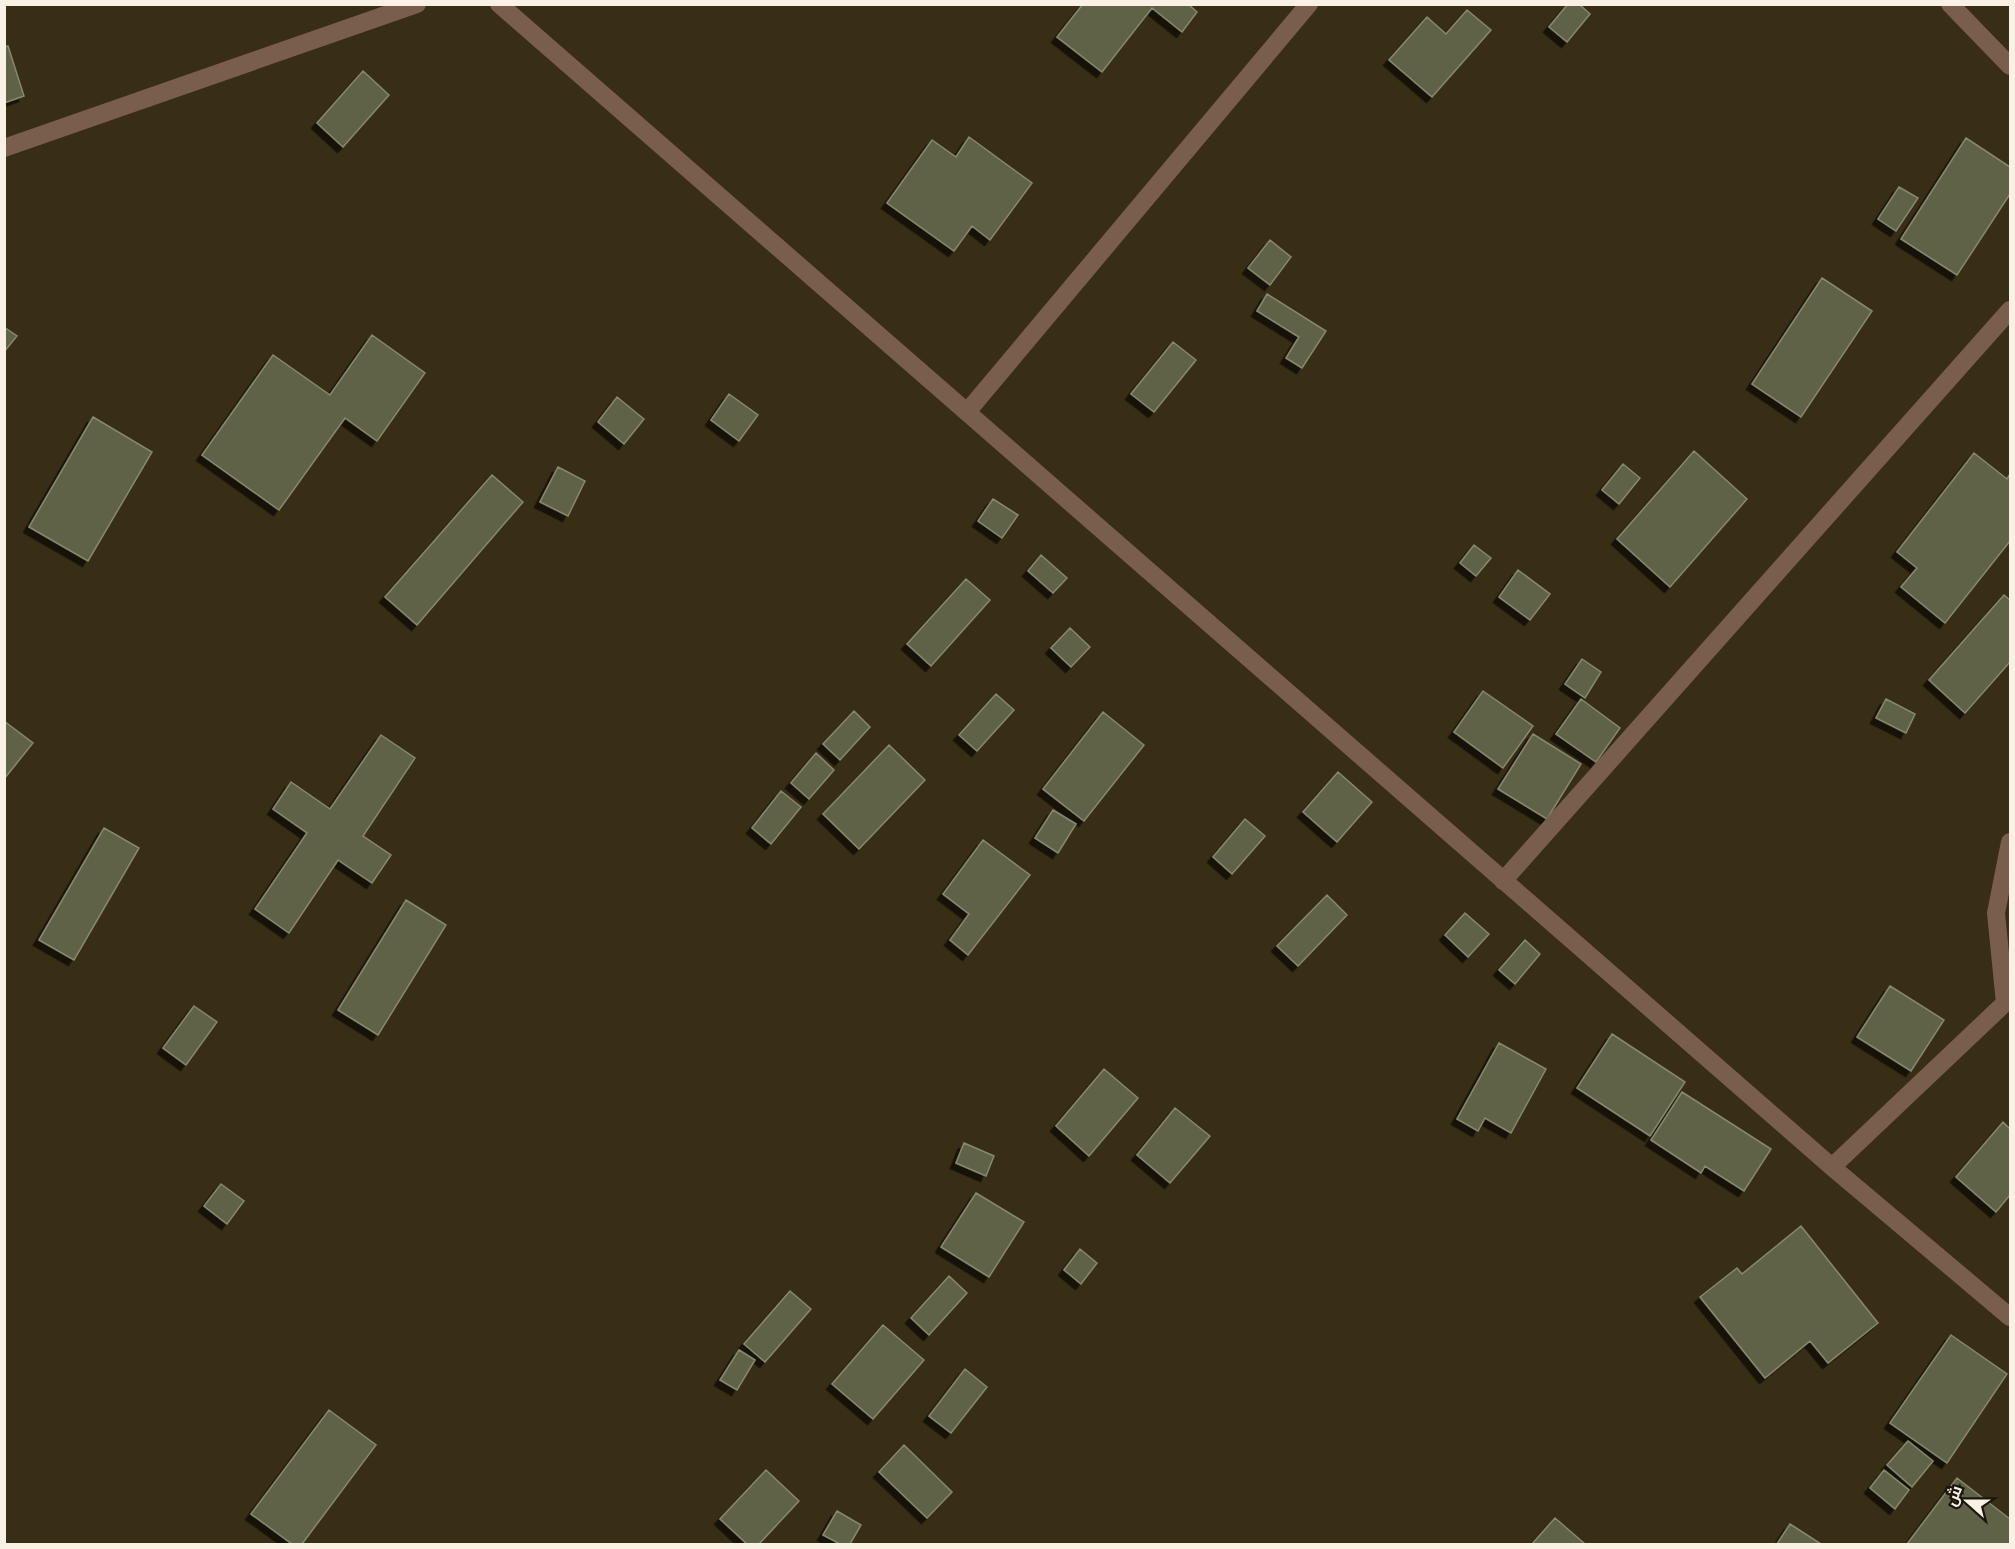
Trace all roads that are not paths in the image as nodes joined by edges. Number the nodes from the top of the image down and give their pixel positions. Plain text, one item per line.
1 (417, 4) edge
2 (498, 4) edge
3 (1309, 4) edge
4 (1950, 4) edge
5 (2010, 66) edge
6 (4, 148) edge
7 (2010, 310) edge
8 (967, 412) junction
9 (2010, 842) edge
10 (1503, 881) junction
11 (1832, 1167) junction
12 (2010, 1317) edge

1 - 6 street
2 - 8 street
3 - 8 street
4 - 5 street
7 - 10 street
8 - 10 street
9 - 11 street
10 - 11 street
11 - 12 street

